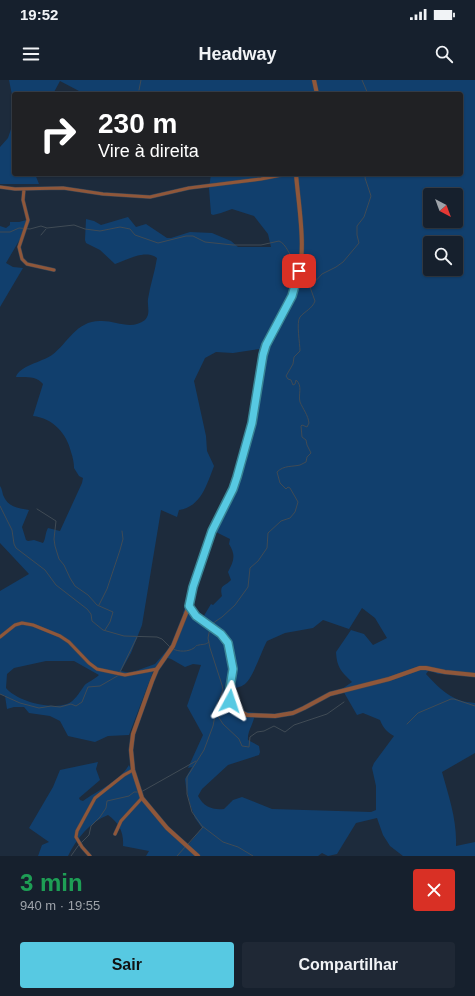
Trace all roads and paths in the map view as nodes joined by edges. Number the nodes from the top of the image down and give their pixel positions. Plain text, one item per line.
1 (314, 80) edge
2 (317, 92) edge
3 (277, 176) edge
4 (296, 176) edge
5 (0, 188) edge
6 (24, 189) junction
7 (54, 270) dead end
8 (189, 606) junction
9 (0, 637) edge
10 (157, 669) junction
11 (475, 675) edge
12 (133, 770) junction
13 (142, 798) junction
14 (115, 834) dead end
15 (90, 856) edge
16 (198, 856) edge

1 - 2 street
3 - 6 street
4 - 8 street
5 - 6 street
6 - 7 street
8 - 10 street
8 - 11 street
9 - 10 street
10 - 12 street
12 - 13 street
12 - 15 street
13 - 14 street
13 - 16 street

